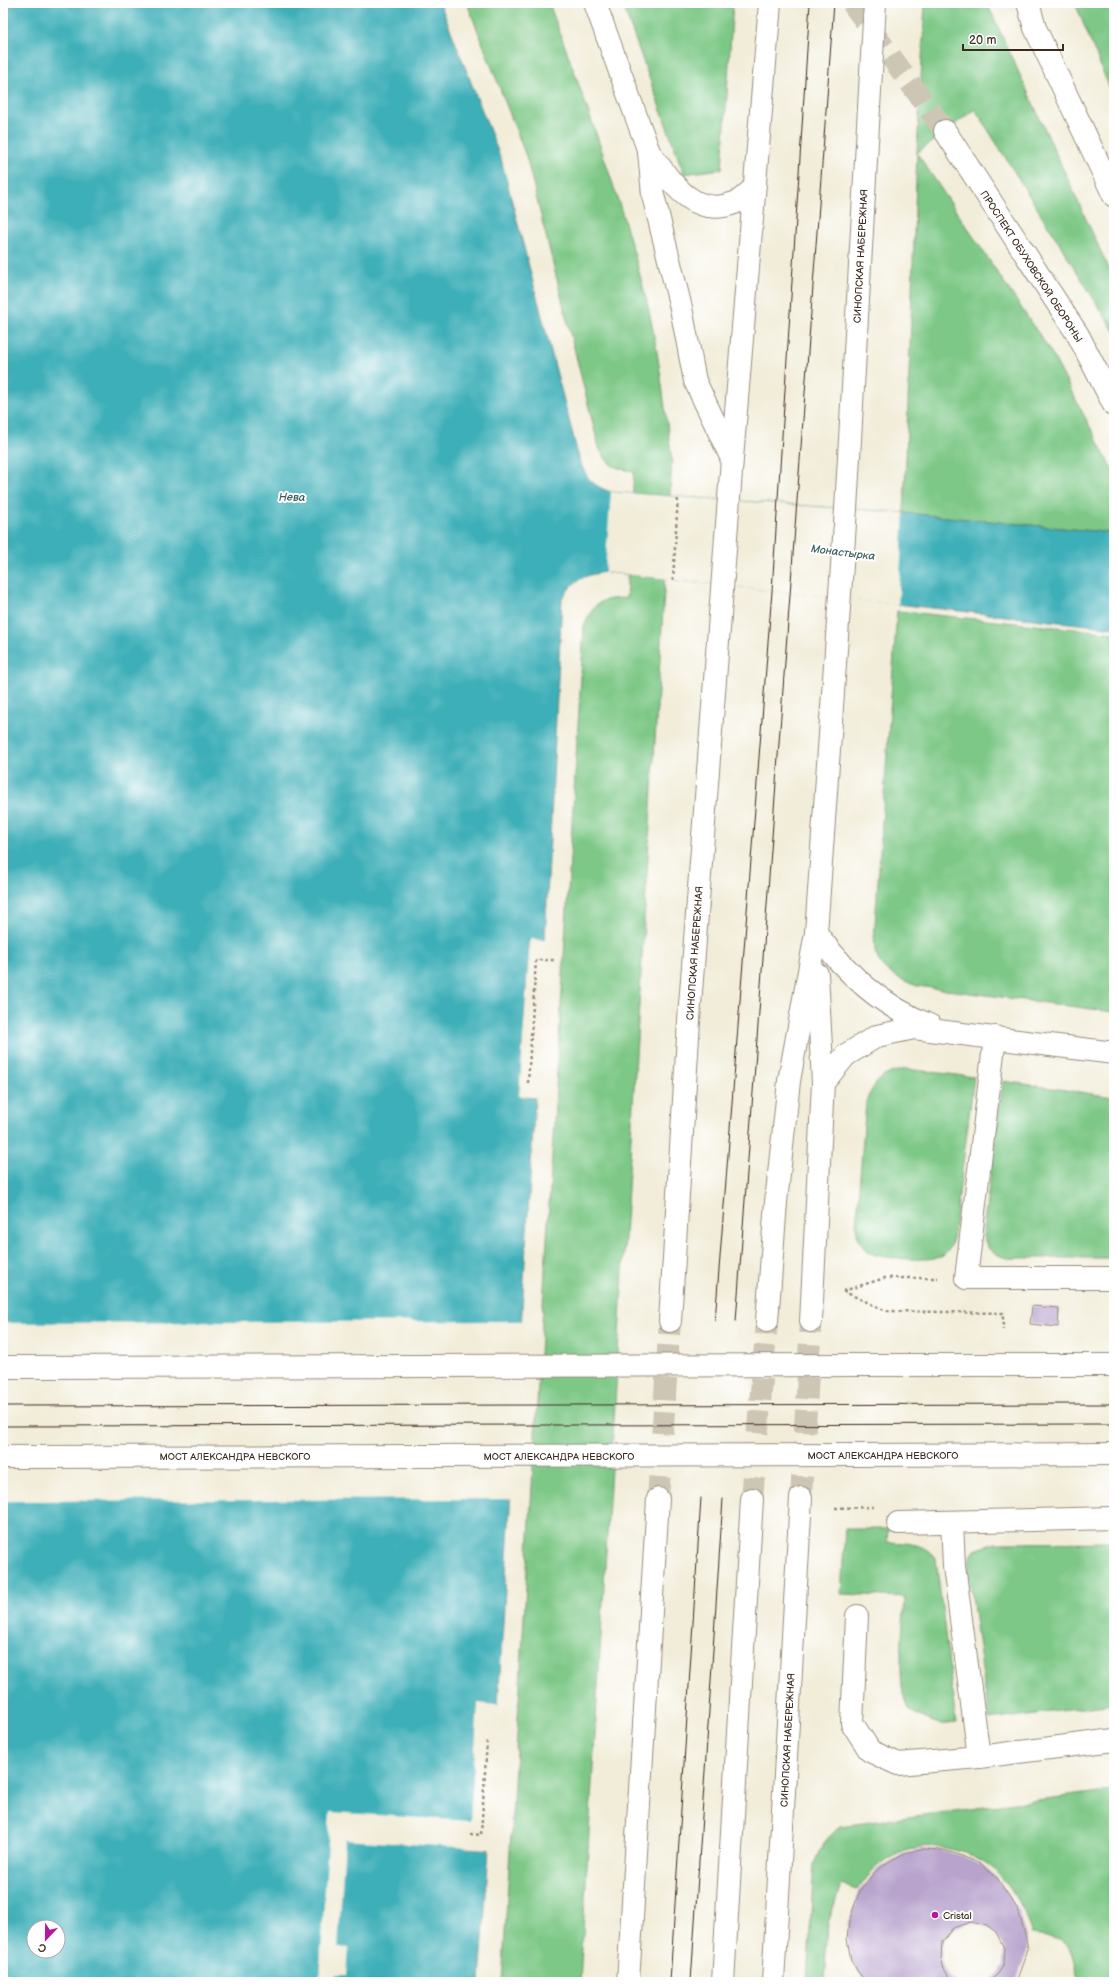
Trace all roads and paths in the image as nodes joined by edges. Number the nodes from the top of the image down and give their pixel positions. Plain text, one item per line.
1 (595, 3) edge
2 (770, 3) edge
3 (874, 3) edge
4 (1016, 3) edge
5 (1028, 3) edge
6 (1035, 28) junction
7 (945, 131) tunnel mouth
8 (649, 152) junction
9 (754, 188) junction
10 (1114, 196) edge
11 (1114, 405) edge
12 (732, 459) junction
13 (678, 496) dead end
14 (673, 580) dead end
15 (816, 933) junction
16 (554, 960) dead end
17 (944, 1031) junction
18 (995, 1037) junction
19 (1114, 1053) edge
20 (528, 1083) dead end
21 (823, 1084) junction
22 (966, 1278) junction
23 (1114, 1278) edge
24 (670, 1321) tunnel mouth
25 (767, 1321) tunnel mouth
26 (811, 1321) tunnel mouth
27 (1003, 1330) dead end
28 (1114, 1365) edge
29 (3, 1367) edge
30 (1114, 1454) edge
31 (3, 1457) edge
32 (801, 1498) tunnel mouth
33 (658, 1499) tunnel mouth
34 (752, 1499) tunnel mouth
35 (877, 1507) dead end
36 (835, 1508) dead end
37 (1114, 1518) edge
38 (952, 1522) junction
39 (898, 1523) dead end
40 (857, 1616) dead end
41 (1114, 1740) edge
42 (487, 1741) dead end
43 (979, 1757) junction
44 (470, 1834) dead end
45 (628, 1982) edge
46 (723, 1982) edge
47 (773, 1982) edge

1 - 8 main road
2 - 9 main road
3 - 15 main road, СИНОПСКАЯ НАБЕРЕЖНАЯ
4 - 6 main road
5 - 6 main road
6 - 10 main road
7 - 11 main road, ПРОСПЕКТ ОБУХОВСКОЙ ОБОРОНЫ
8 - 9 main road
8 - 12 main road
9 - 12 main road
12 - 24 main road, СИНОПСКАЯ НАБЕРЕЖНАЯ
13 - 14 path
15 - 17 main road
15 - 21 main road
15 - 25 main road
16 - 20 path
17 - 18 main road
17 - 21 main road
18 - 19 main road
18 - 22 main road
21 - 26 main road
22 - 23 main road
22 - 27 path
28 - 29 main road, bridge
30 - 31 main road, МОСТ АЛЕКСАНДРА НЕВСКОГО, bridge
32 - 47 main road, СИНОПСКАЯ НАБЕРЕЖНАЯ
33 - 45 main road
34 - 46 main road
35 - 36 path
37 - 38 main road
38 - 39 main road
38 - 43 main road
40 - 43 main road
41 - 43 main road
42 - 44 path

